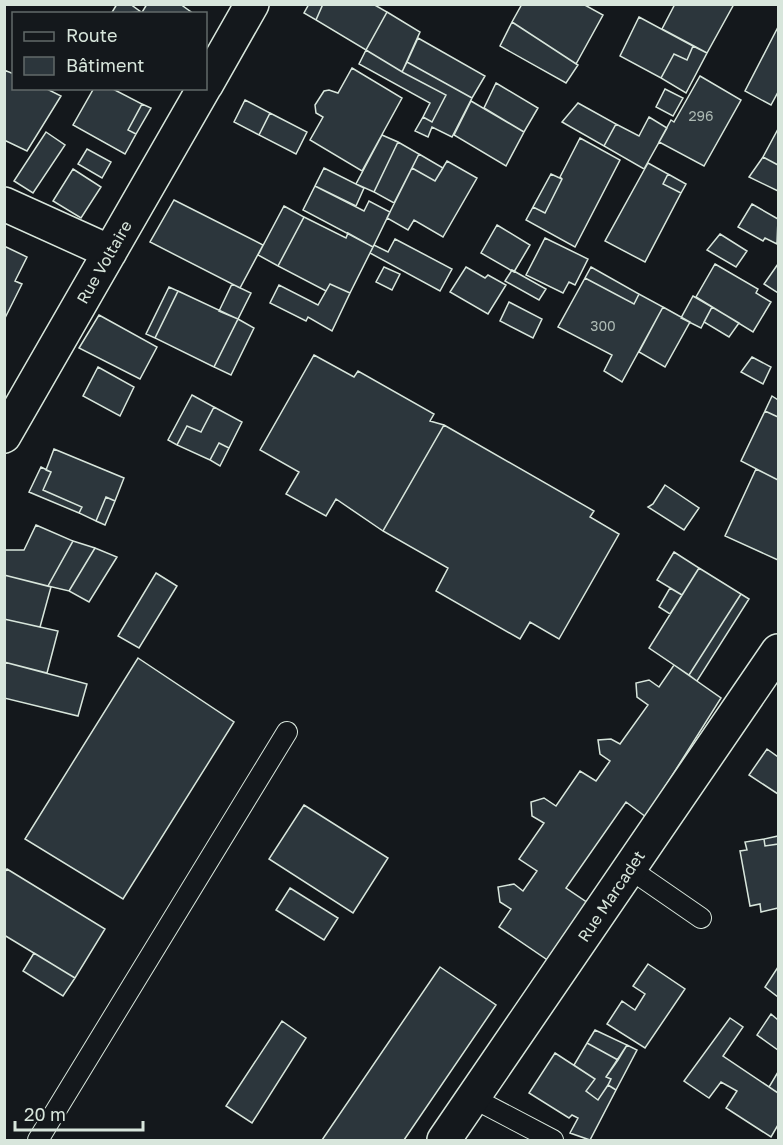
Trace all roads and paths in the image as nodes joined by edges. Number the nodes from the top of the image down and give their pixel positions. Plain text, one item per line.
1 (252, 4) edge
2 (207, 83) edge
3 (203, 90) edge
4 (4, 204) edge
5 (110, 252) junction
6 (4, 436) edge
7 (778, 651) edge
8 (287, 732) dead end
9 (630, 868) junction
10 (700, 918) dead end
11 (473, 1098) junction
12 (38, 1140) edge
13 (444, 1140) edge
14 (553, 1140) edge

1 - 2 street, Rue Voltaire
3 - 5 street, Rue Voltaire
4 - 5 street
5 - 6 street, Rue Voltaire
7 - 9 street, Rue Marcadet
8 - 12 lane
9 - 10 lane
9 - 11 street, Rue Marcadet
11 - 13 street, Rue Marcadet
11 - 14 lane

